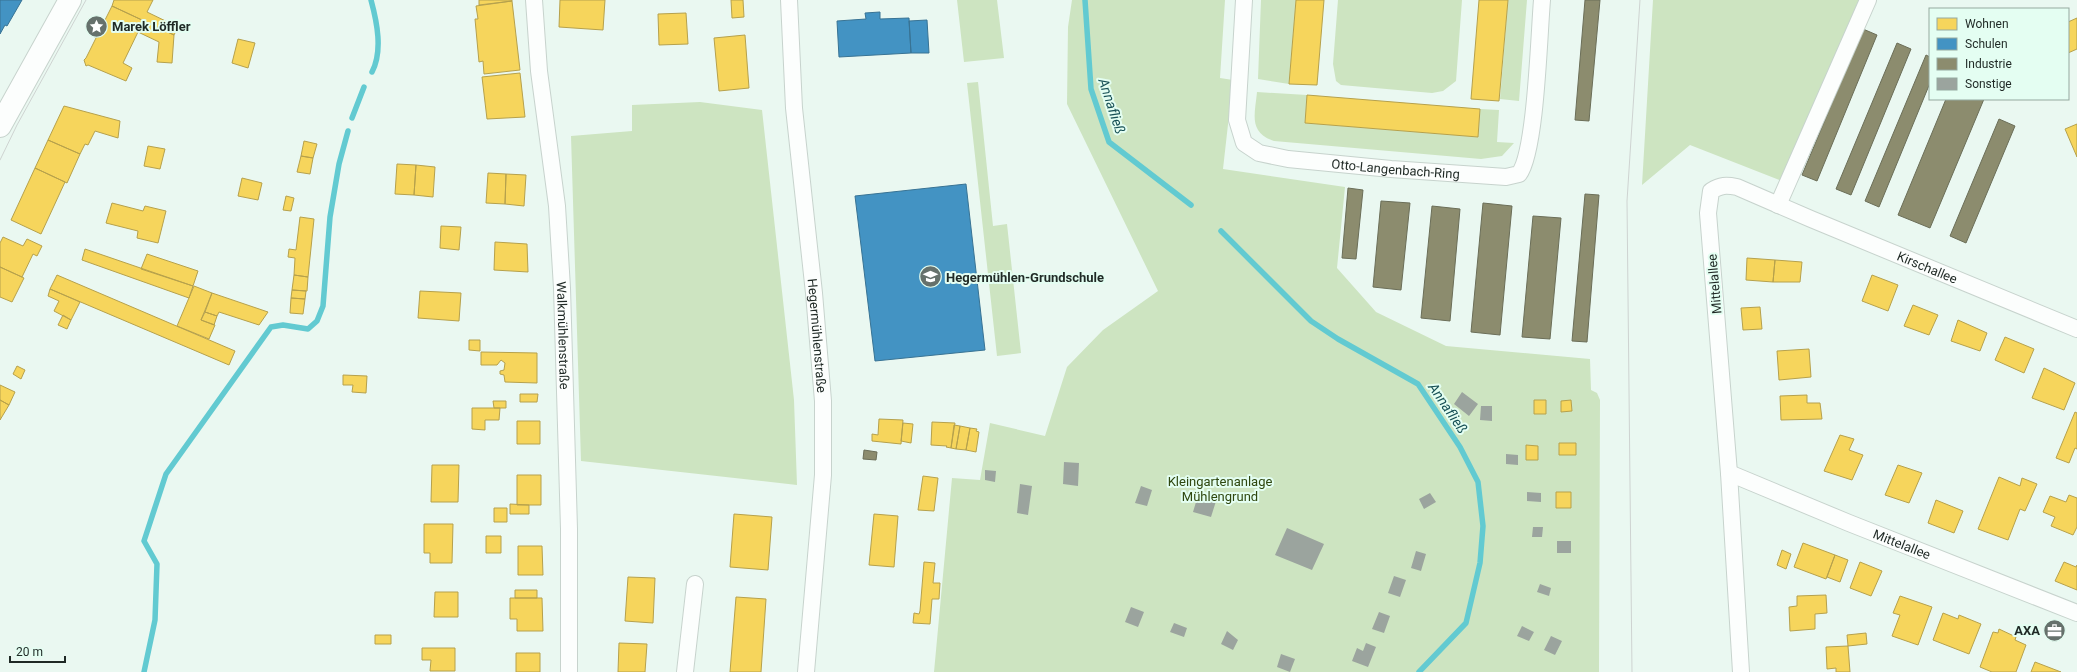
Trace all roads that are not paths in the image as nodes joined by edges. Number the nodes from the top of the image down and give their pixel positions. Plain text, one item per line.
1 (70, 0) edge
2 (534, 0) edge
3 (789, 0) edge
4 (1244, 0) edge
5 (1542, 0) edge
6 (1868, 0) edge
7 (0, 126) edge
8 (1711, 191) joint
9 (1778, 205) junction
10 (2077, 329) edge
11 (1729, 473) junction
12 (694, 584) dead end
13 (2077, 613) edge
14 (569, 672) edge
15 (686, 672) edge
16 (806, 672) edge
17 (1742, 672) edge

1 - 7 street
2 - 14 street, Walkmühlenstraße
3 - 16 street, Hegermühlenstraße
4 - 5 street, Otto-Langenbach-Ring
6 - 9 street
8 - 9 street, Kirschallee
8 - 11 street, Mittelallee
9 - 10 street, Kirschallee
11 - 13 street, Mittelallee
11 - 17 street, Mittelallee
12 - 15 street

